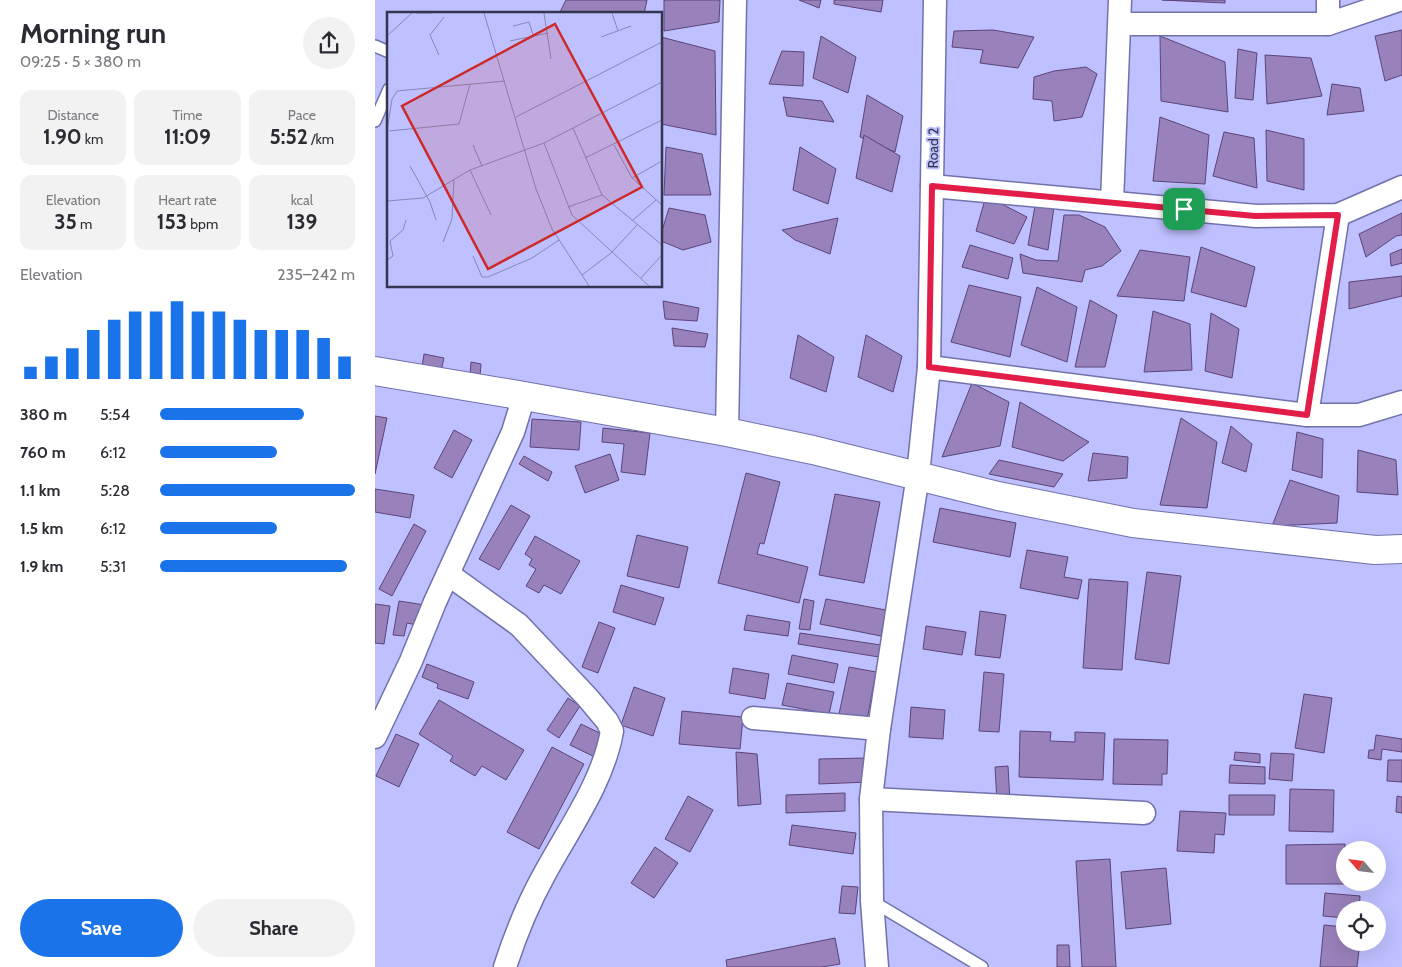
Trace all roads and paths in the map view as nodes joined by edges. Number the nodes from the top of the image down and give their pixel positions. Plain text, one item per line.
1 (735, 0) edge
2 (935, 0) edge
3 (1120, 0) edge
4 (1328, 0) edge
5 (1399, 0) edge
6 (1120, 24) junction
7 (1328, 24) junction
8 (375, 46) edge
9 (387, 51) edge
10 (387, 94) edge
11 (375, 121) edge
12 (932, 186) junction
13 (1402, 187) edge
14 (1113, 202) junction
15 (1338, 215) junction
16 (929, 367) junction
17 (375, 371) edge
18 (524, 396) junction
19 (1402, 402) edge
20 (1307, 415) junction
21 (727, 432) junction
22 (918, 475) junction
23 (1402, 549) edge
24 (448, 574) junction
25 (753, 718) dead end
26 (879, 729) junction
27 (375, 737) edge
28 (871, 799) junction
29 (1144, 813) dead end
30 (872, 901) junction
31 (505, 967) edge
32 (877, 967) edge
33 (982, 967) edge

1 - 21 street
2 - 12 street, Road 2
3 - 6 street
4 - 7 street
5 - 7 street
6 - 7 street
6 - 14 street
8 - 9 lane
10 - 11 lane
12 - 14 street
12 - 16 street, Road 2
13 - 15 street
14 - 15 street
15 - 20 street
16 - 20 street
16 - 22 street, Road 2
17 - 18 street
18 - 21 street
18 - 24 street
19 - 20 street
21 - 22 street
22 - 23 street
22 - 26 street, Road 2
24 - 27 street
24 - 31 street
25 - 26 street
26 - 28 street, Road 2
28 - 29 street
28 - 30 street, Road 2
30 - 32 street, Road 2
30 - 33 lane

